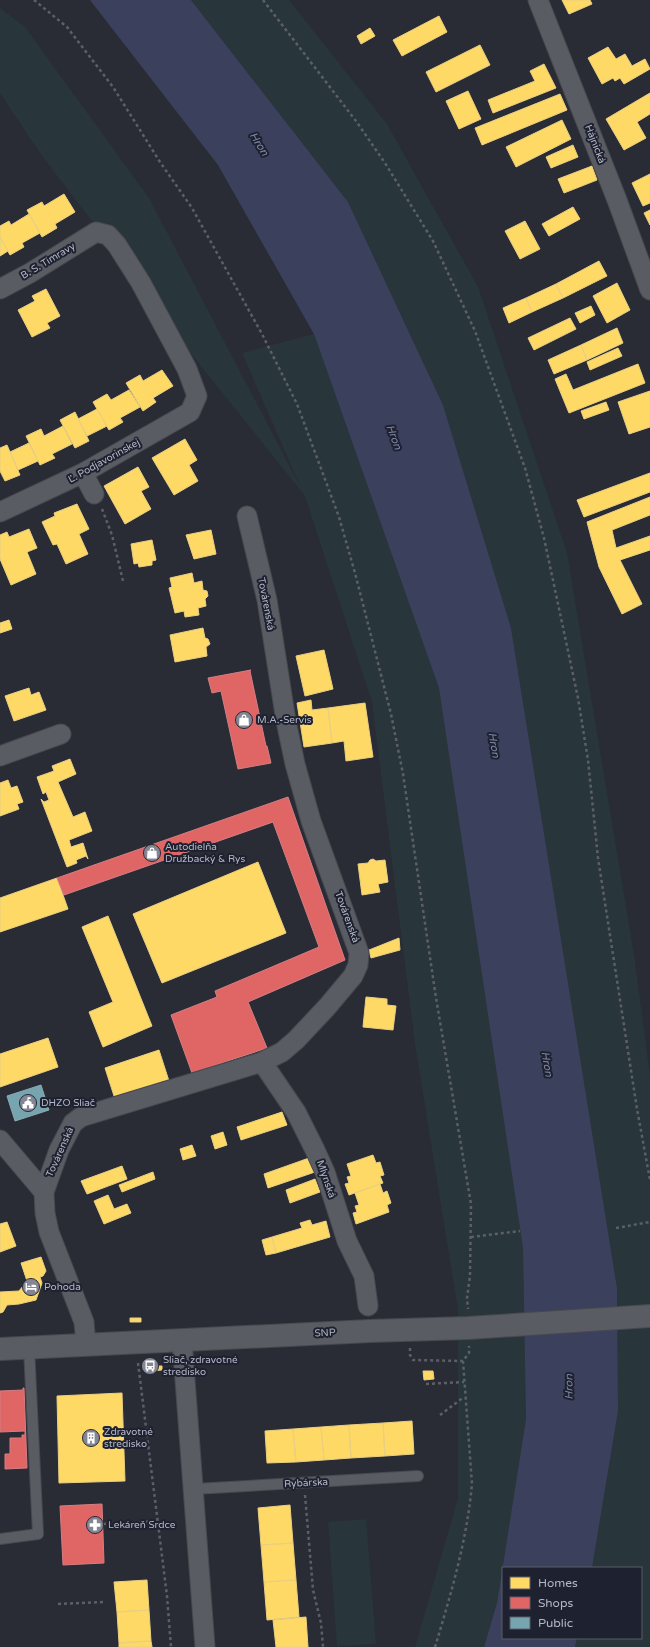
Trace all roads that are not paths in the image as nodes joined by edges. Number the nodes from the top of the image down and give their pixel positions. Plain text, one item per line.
1 (538, 0) edge
2 (0, 289) edge
3 (650, 290) edge
4 (197, 396) joint
5 (83, 473) junction
6 (94, 494) road end
7 (0, 512) edge
8 (247, 516) dead end
9 (61, 734) dead end
10 (0, 756) edge
11 (262, 1062) junction
12 (0, 1140) edge
13 (44, 1192) junction
14 (368, 1306) dead end
15 (650, 1316) edge
16 (182, 1340) junction
17 (86, 1345) junction
18 (30, 1348) junction
19 (0, 1349) edge
20 (418, 1476) dead end
21 (194, 1489) junction
22 (0, 1539) edge
23 (205, 1647) edge

1 - 3 street, Hájnická
2 - 4 street, B. S. Timravy
4 - 5 street, Ľ. Podjavorinskej
5 - 6 street
5 - 7 street, Ľ. Podjavorinskej
8 - 11 street, Továrenská
9 - 10 street
11 - 13 street, Továrenská
11 - 14 street, Mlynská
12 - 13 street, Továrenská
13 - 17 street, Továrenská
15 - 16 street, SNP
16 - 17 street, SNP
16 - 21 street
17 - 18 street, SNP
18 - 19 street, SNP
18 - 22 lane
20 - 21 lane, Rybárska
21 - 23 street

